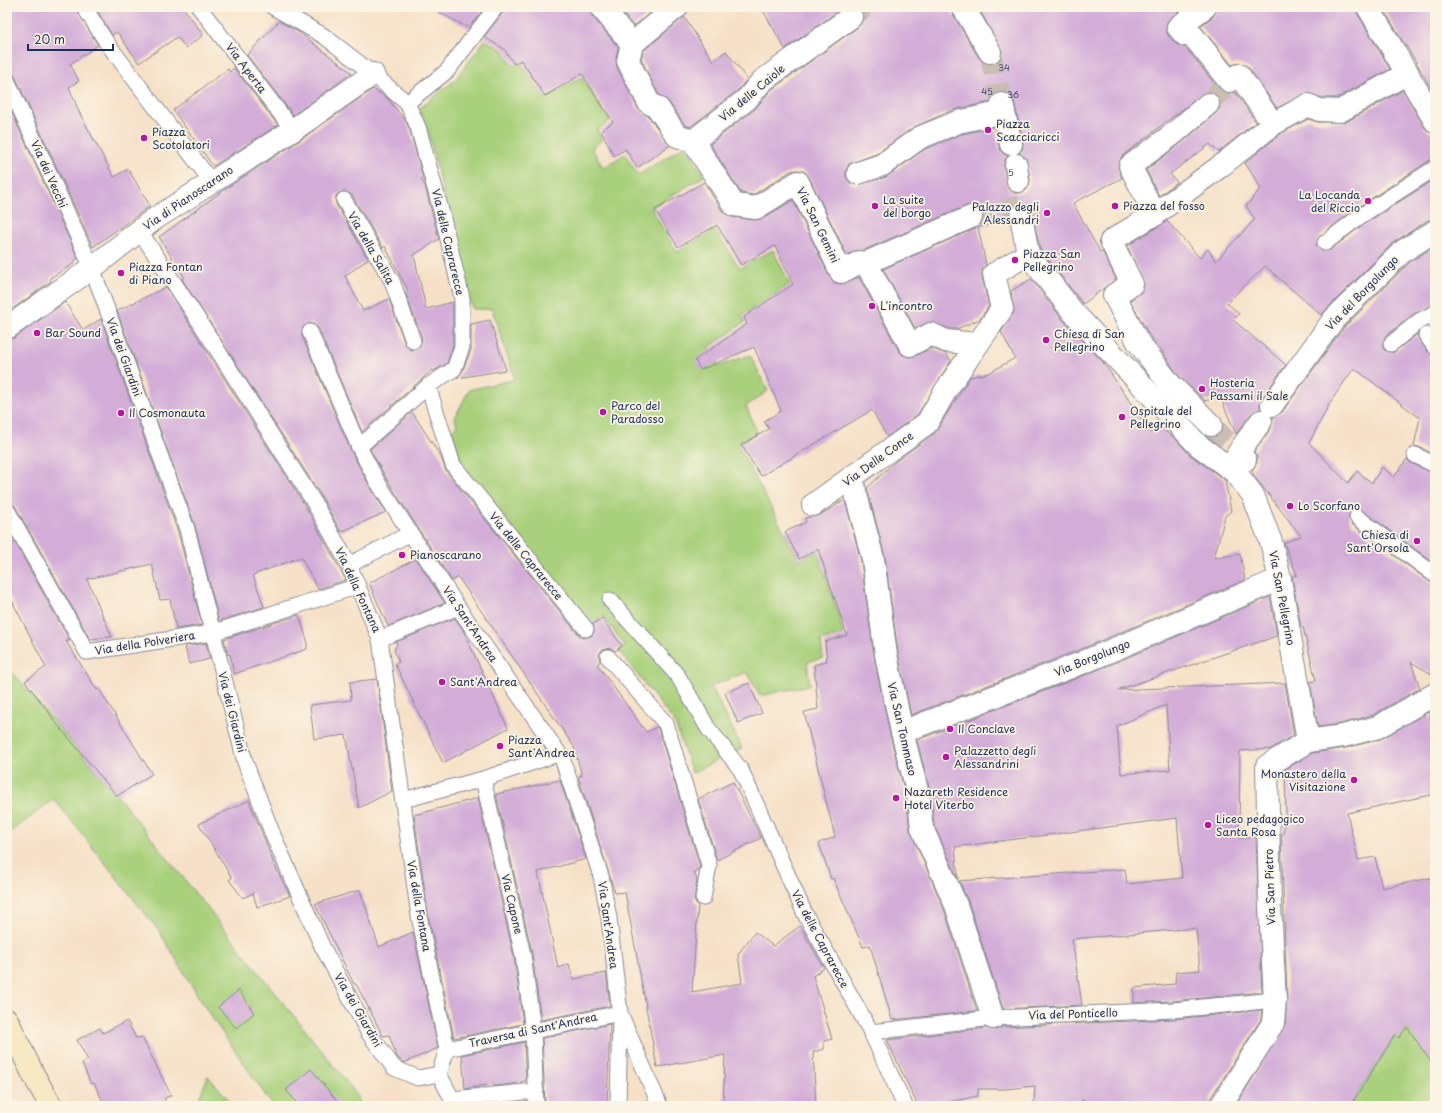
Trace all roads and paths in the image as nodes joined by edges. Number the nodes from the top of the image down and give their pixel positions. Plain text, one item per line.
1 (84, 7) edge
2 (199, 7) edge
3 (273, 7) edge
4 (496, 7) edge
5 (601, 7) edge
6 (677, 7) edge
7 (963, 7) edge
8 (1205, 7) edge
9 (1368, 7) edge
10 (851, 17) tunnel mouth
11 (632, 44) junction
12 (990, 52) tunnel mouth
13 (1408, 73) junction
14 (373, 74) junction
15 (7, 80) edge
16 (407, 103) junction
17 (1208, 104) tunnel mouth
18 (1435, 121) edge
19 (1273, 124) junction
20 (293, 130) junction
21 (693, 141) junction
22 (1011, 144) dead end
23 (1435, 168) edge
24 (858, 173) dead end
25 (211, 181) junction
26 (344, 200) dead end
27 (1155, 215) junction
28 (1020, 216) dead end
29 (971, 217) tunnel mouth
30 (139, 230) junction
31 (1435, 231) edge
32 (1325, 243) dead end
33 (1028, 254) junction
34 (866, 263) junction
35 (92, 268) junction
36 (1435, 313) edge
37 (7, 328) edge
38 (310, 332) dead end
39 (1426, 335) dead end
40 (413, 341) dead end
41 (977, 344) junction
42 (1391, 344) dead end
43 (1435, 347) edge
44 (428, 386) junction
45 (1211, 425) tunnel mouth
46 (359, 447) junction
47 (1238, 453) dead end
48 (1415, 455) dead end
49 (1435, 465) edge
50 (852, 479) junction
51 (813, 505) dead end
52 (7, 510) edge
53 (1357, 517) dead end
54 (411, 533) junction
55 (349, 565) junction
56 (1435, 575) edge
57 (358, 586) junction
58 (1282, 589) junction
59 (610, 600) dead end
60 (458, 607) junction
61 (586, 629) dead end
62 (212, 633) junction
63 (380, 639) junction
64 (608, 657) dead end
65 (1435, 694) edge
66 (902, 732) junction
67 (1308, 741) junction
68 (558, 754) junction
69 (483, 779) junction
70 (403, 800) junction
71 (703, 898) dead end
72 (1275, 1000) junction
73 (620, 1013) junction
74 (993, 1018) junction
75 (7, 1020) edge
76 (533, 1030) junction
77 (871, 1032) junction
78 (447, 1049) junction
79 (33, 1074) junction
80 (439, 1074) junction
81 (536, 1091) junction
82 (35, 1106) edge
83 (51, 1106) edge
84 (536, 1106) edge
85 (618, 1106) edge
86 (660, 1106) edge
87 (905, 1106) edge
88 (1221, 1106) edge

1 - 25 lane
2 - 20 lane, Via Aperta
3 - 14 lane, Via delle Caprarecce
4 - 16 lane
5 - 11 street
6 - 11 street
7 - 12 street
8 - 19 street
9 - 13 street
10 - 21 street, Via delle Caiole
11 - 21 street
13 - 18 street
13 - 19 street
14 - 16 lane, Via delle Caprarecce
14 - 20 street, Via di Pianoscarano
15 - 35 lane, Via dei Vecchi
16 - 44 lane, Via delle Caprarecce
17 - 27 street
19 - 27 street
20 - 25 street, Via di Pianoscarano
21 - 34 street, Via San Gemini
22 - 24 street
23 - 32 lane
25 - 30 street, Via di Pianoscarano
26 - 40 lane, Via della Salita
27 - 45 street
28 - 33 street, Via San Pellegrino
29 - 34 street
30 - 35 street, Via di Pianoscarano
30 - 55 lane, Via della Fontana
31 - 47 street, Via del Borgolungo
33 - 41 street, Via Delle Conce
33 - 58 street, Via San Pellegrino
34 - 41 street
35 - 37 street, Via di Pianoscarano
35 - 62 lane, Via dei Giardini
36 - 42 lane
38 - 46 lane, Via Sant'Andrea
39 - 43 lane
41 - 50 street, Via Delle Conce
44 - 46 lane
44 - 61 lane, Via delle Caprarecce
46 - 54 lane, Via Sant'Andrea
48 - 49 lane
50 - 51 street, Via Delle Conce
50 - 66 street, Via San Tommaso
52 - 62 lane, Via della Polveriera
53 - 56 lane
54 - 55 lane
54 - 60 lane, Via Sant'Andrea
55 - 57 lane, Via della Fontana
57 - 62 lane, Via della Polveriera
57 - 63 lane, Via della Fontana
58 - 66 street, Via Borgolungo
58 - 67 street, Via San Pellegrino
59 - 77 lane, Via delle Caprarecce
60 - 63 lane
60 - 68 lane, Via Sant'Andrea
62 - 80 lane, Via dei Giardini
63 - 70 lane, Via della Fontana
64 - 71 lane
65 - 67 street, Via San Pietro
66 - 74 street, Via San Tommaso
67 - 72 street, Via San Pietro
68 - 69 lane
68 - 73 lane, Via Sant'Andrea
69 - 70 lane
69 - 76 lane, Via Capone
70 - 78 lane, Via della Fontana
72 - 74 lane, Via del Ponticello
72 - 88 street, Via San Pietro
73 - 76 lane, Traversa di Sant'Andrea
73 - 85 lane
73 - 86 lane, Via Sant'Andrea
74 - 77 lane, Via del Ponticello
75 - 79 main road
76 - 78 lane, Traversa di Sant'Andrea
76 - 81 lane
77 - 87 lane, Via delle Caprarecce
78 - 80 lane
79 - 82 main road
79 - 83 main road
80 - 81 lane
81 - 84 lane

